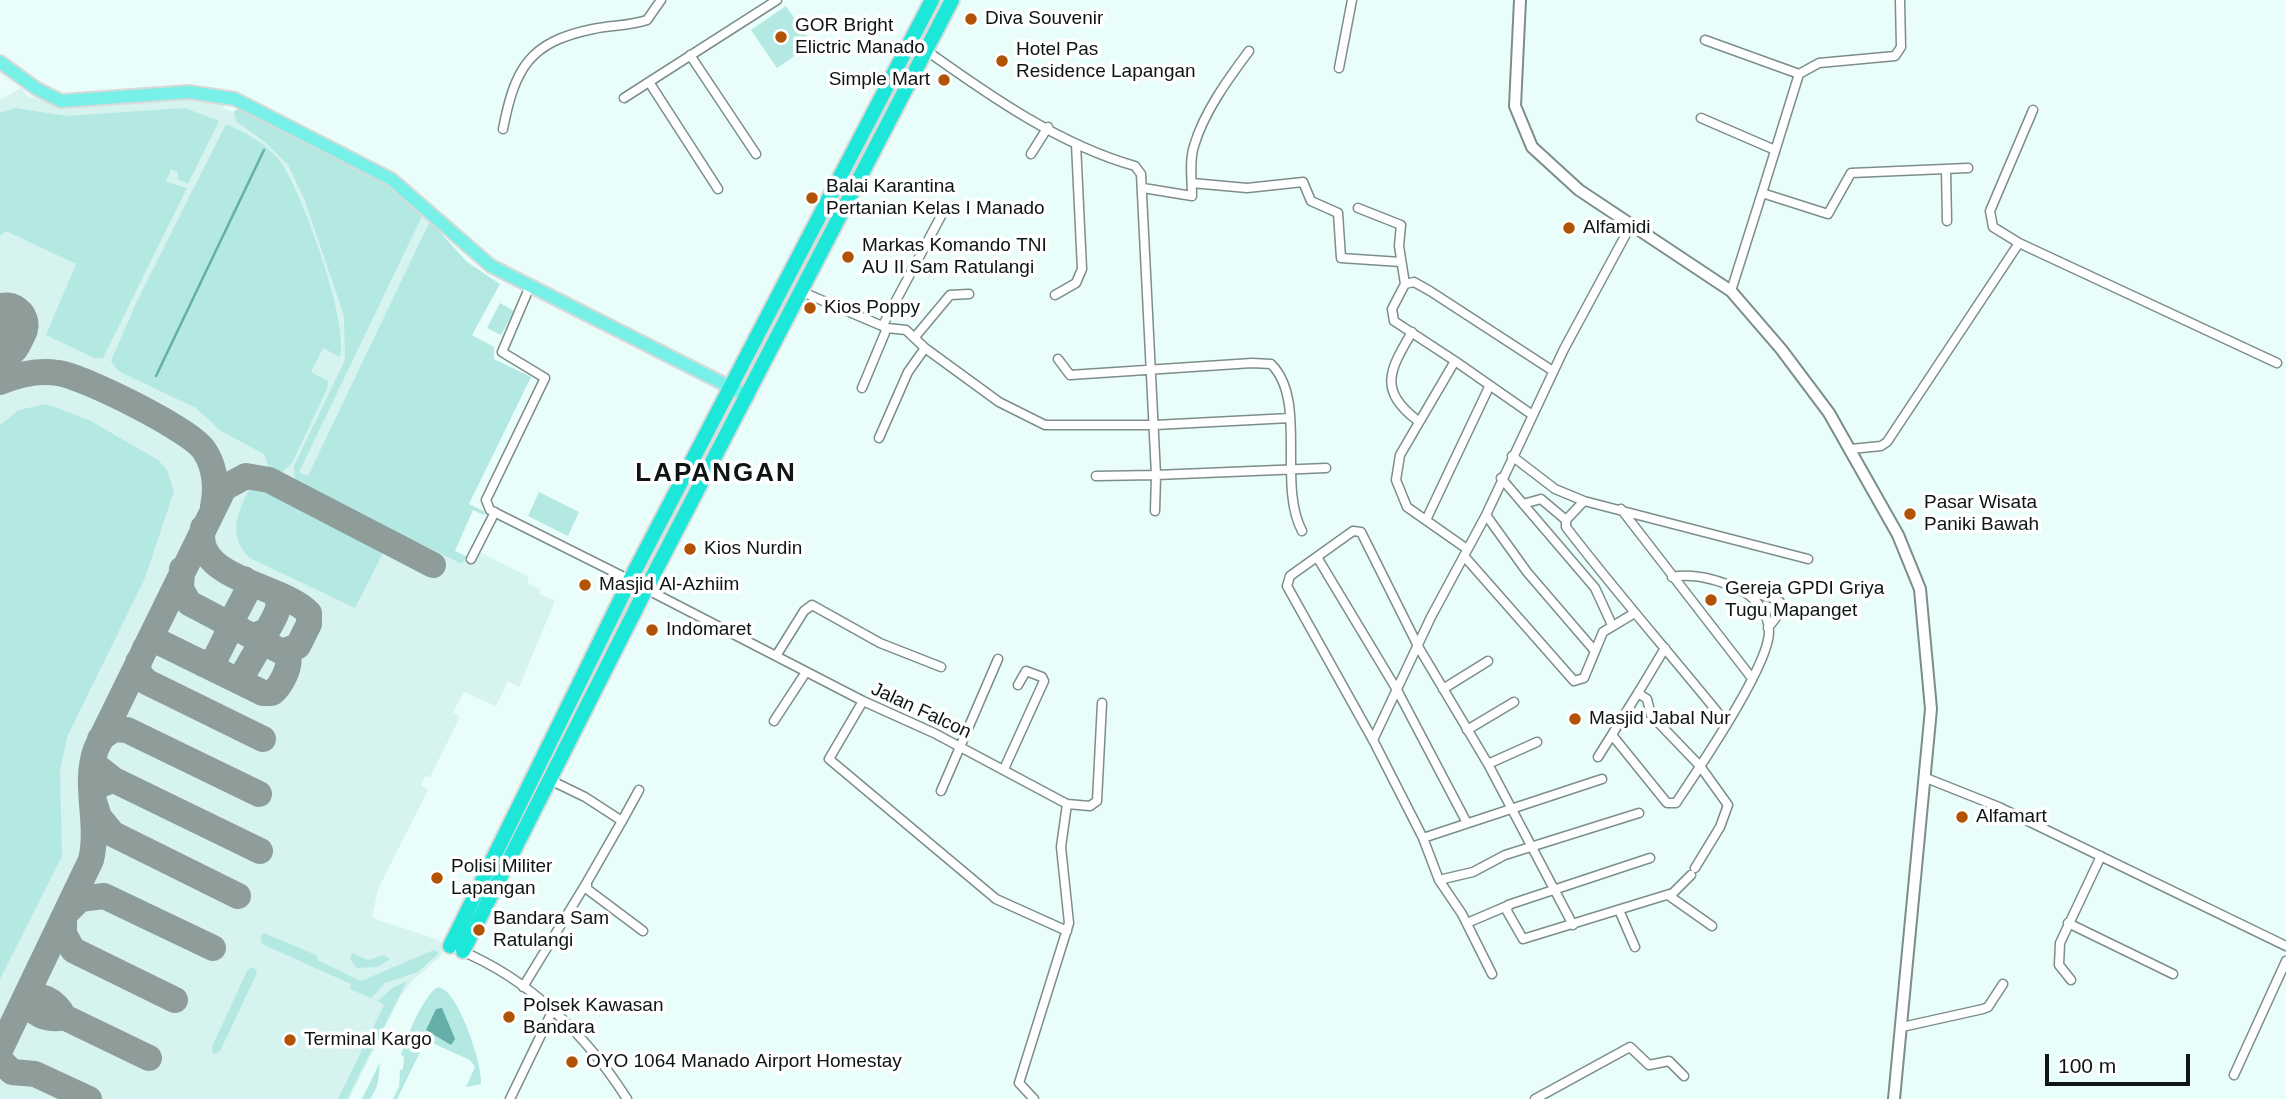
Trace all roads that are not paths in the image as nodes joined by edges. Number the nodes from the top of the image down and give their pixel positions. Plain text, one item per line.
1 (661, 0) edge
2 (777, 0) edge
3 (932, 0) edge
4 (953, 0) edge
5 (1352, 0) edge
6 (1520, 0) edge
7 (1900, 0) edge
8 (1705, 40) dead end
9 (927, 51) junction
10 (1250, 51) dead end
11 (690, 55) junction
12 (0, 62) edge
13 (1339, 68) dead end
14 (1799, 74) junction
15 (649, 82) junction
16 (624, 98) dead end
17 (2033, 110) dead end
18 (1701, 118) dead end
19 (1048, 127) junction
20 (503, 129) dead end
21 (1076, 144) junction
22 (1775, 150) junction
23 (756, 154) dead end
24 (1031, 155) dead end
25 (1968, 168) dead end
26 (1946, 169) junction
27 (1192, 183) junction
28 (1143, 188) junction
29 (718, 189) dead end
30 (1762, 193) junction
31 (827, 202) junction
32 (1358, 208) dead end
33 (842, 210) junction
34 (941, 216) dead end
35 (1947, 222) dead end
36 (1632, 223) junction
37 (2019, 243) junction
38 (1401, 262) junction
39 (1405, 284) junction
40 (530, 286) junction
41 (800, 291) junction
42 (1731, 291) junction
43 (969, 294) dead end
44 (1055, 295) dead end
45 (885, 326) junction
46 (1412, 332) junction
47 (915, 337) junction
48 (925, 348) junction
49 (1058, 359) dead end
50 (1455, 361) junction
51 (2277, 363) dead end
52 (1151, 370) junction
53 (1553, 371) junction
54 (730, 387) junction
55 (1489, 387) junction
56 (862, 388) dead end
57 (748, 396) junction
58 (1531, 414) junction
59 (1290, 418) junction
60 (1418, 421) junction
61 (1155, 425) junction
62 (879, 438) dead end
63 (1851, 449) junction
64 (1512, 456) junction
65 (1326, 468) dead end
66 (1291, 470) junction
67 (1156, 475) junction
68 (1096, 477) dead end
69 (1501, 478) junction
70 (1555, 489) junction
71 (1541, 499) junction
72 (1584, 501) junction
73 (1523, 503) junction
74 (1621, 509) junction
75 (1155, 511) dead end
76 (495, 512) junction
77 (1486, 515) junction
78 (1426, 520) junction
79 (1566, 520) junction
80 (1302, 531) dead end
81 (1466, 552) junction
82 (1317, 557) junction
83 (471, 559) dead end
84 (1808, 559) dead end
85 (1672, 577) junction
86 (631, 580) junction
87 (646, 589) junction
88 (1746, 593) junction
89 (1633, 614) junction
90 (1612, 625) junction
91 (1768, 628) junction
92 (1418, 643) junction
93 (1665, 648) junction
94 (1594, 650) junction
95 (776, 656) junction
96 (998, 659) dead end
97 (1488, 661) dead end
98 (941, 667) dead end
99 (806, 672) junction
100 (1751, 677) junction
101 (1018, 685) dead end
102 (1396, 688) junction
103 (1443, 689) junction
104 (1638, 693) junction
105 (863, 701) junction
106 (1514, 702) dead end
107 (1102, 703) dead end
108 (774, 721) dead end
109 (1727, 724) junction
110 (1467, 730) junction
111 (1612, 735) junction
112 (1373, 740) junction
113 (1537, 742) dead end
114 (959, 746) junction
115 (1598, 757) dead end
116 (1488, 764) junction
117 (1700, 766) junction
118 (1004, 769) junction
119 (1926, 778) junction
120 (1602, 779) dead end
121 (550, 780) junction
122 (639, 790) dead end
123 (941, 791) dead end
124 (1067, 804) junction
125 (1512, 810) junction
126 (1639, 813) dead end
127 (622, 821) junction
128 (1467, 824) junction
129 (1423, 838) junction
130 (1531, 846) junction
131 (2101, 856) junction
132 (1650, 858) dead end
133 (1439, 880) junction
134 (587, 882) junction
135 (1552, 890) junction
136 (1668, 895) junction
137 (1507, 906) junction
138 (1619, 910) junction
139 (1467, 923) junction
140 (2068, 923) junction
141 (1573, 925) junction
142 (1712, 926) dead end
143 (643, 931) dead end
144 (1067, 931) junction
145 (2286, 946) edge
146 (1635, 947) dead end
147 (456, 949) junction
148 (2286, 961) edge
149 (1492, 974) dead end
150 (2173, 975) dead end
151 (2071, 980) dead end
152 (2003, 984) dead end
153 (523, 986) junction
154 (553, 1010) junction
155 (1902, 1027) junction
156 (2234, 1075) dead end
157 (1684, 1076) dead end
158 (510, 1099) edge
159 (627, 1099) edge
160 (1034, 1099) edge
161 (1535, 1099) edge
162 (1894, 1099) edge

1 - 20 street
2 - 11 street
3 - 31 highway
4 - 9 highway
5 - 13 street
6 - 36 main road
7 - 14 street
8 - 14 street
9 - 19 street
9 - 33 highway
10 - 27 street
11 - 15 street
11 - 23 street
12 - 40 main road
14 - 22 street
15 - 16 street
15 - 29 street
17 - 37 street
18 - 22 street
19 - 21 street
19 - 24 street
21 - 28 street
21 - 44 street
22 - 30 street
25 - 26 street
26 - 30 street
26 - 35 street
27 - 28 street
27 - 38 street
28 - 52 street
30 - 42 street
31 - 33 highway
31 - 54 highway
32 - 38 street
33 - 41 highway
34 - 45 street
36 - 42 main road
36 - 53 street
37 - 51 street
37 - 63 street
38 - 39 street
39 - 46 street
39 - 53 street
40 - 54 main road
40 - 76 street
41 - 45 street
41 - 57 highway
42 - 63 main road
43 - 47 street
45 - 47 street
45 - 56 street
46 - 50 street
46 - 60 street
47 - 48 street
48 - 61 street
48 - 62 street
49 - 52 street
50 - 55 street
50 - 60 street
52 - 59 street
52 - 61 street
53 - 58 street
54 - 57 main road
54 - 86 highway
55 - 58 street
55 - 78 street
57 - 87 highway
58 - 64 street
59 - 61 street
59 - 66 street
60 - 78 street
61 - 67 street
63 - 119 main road
64 - 69 street
64 - 70 street
65 - 66 street
66 - 67 street
66 - 80 street
67 - 68 street
67 - 75 street
69 - 73 street
69 - 77 street
70 - 71 street
70 - 72 street
71 - 73 street
71 - 79 street
72 - 74 street
72 - 79 street
73 - 90 street
74 - 84 street
74 - 85 street
76 - 83 street
76 - 86 street
77 - 81 street
77 - 94 street
78 - 81 street
79 - 89 street
81 - 92 street
81 - 94 street
82 - 92 street
82 - 102 street
82 - 112 street
85 - 88 street
85 - 100 street
86 - 147 highway
87 - 95 street, Jalan Falcon
87 - 121 highway
88 - 91 street
88 - 91 street
89 - 90 street
89 - 93 street
90 - 94 street
91 - 100 street
92 - 102 street
92 - 103 street
93 - 104 street
93 - 109 street
95 - 98 street
95 - 99 street, Jalan Falcon
96 - 114 street
97 - 103 street
99 - 105 street, Jalan Falcon
99 - 108 street
100 - 109 street
101 - 118 street
102 - 112 street
102 - 128 street
103 - 110 street
104 - 111 street
104 - 117 street
105 - 114 street, Jalan Falcon
105 - 144 street
106 - 110 street
107 - 124 street
109 - 117 street
110 - 116 street
111 - 115 street
111 - 117 street
112 - 129 street
113 - 116 street
114 - 118 street, Jalan Falcon
114 - 123 street
116 - 125 street
117 - 136 street
118 - 124 street, Jalan Falcon
119 - 131 street
119 - 155 main road
120 - 125 street
121 - 127 street
121 - 147 highway
122 - 127 street
124 - 144 street
125 - 128 street
125 - 130 street
126 - 130 street
127 - 134 street
128 - 129 street
129 - 133 street
130 - 133 street
130 - 135 street
131 - 140 street
131 - 145 street
132 - 135 street
133 - 139 street
134 - 143 street
134 - 153 street
135 - 137 street
135 - 141 street
136 - 138 street
136 - 142 street
137 - 139 street
137 - 141 street
138 - 141 street
138 - 146 street
139 - 149 street
140 - 150 street
140 - 151 street
144 - 160 street
147 - 153 street
148 - 156 street
152 - 155 street
153 - 154 street
154 - 158 street
154 - 159 street
155 - 162 main road
157 - 161 street

